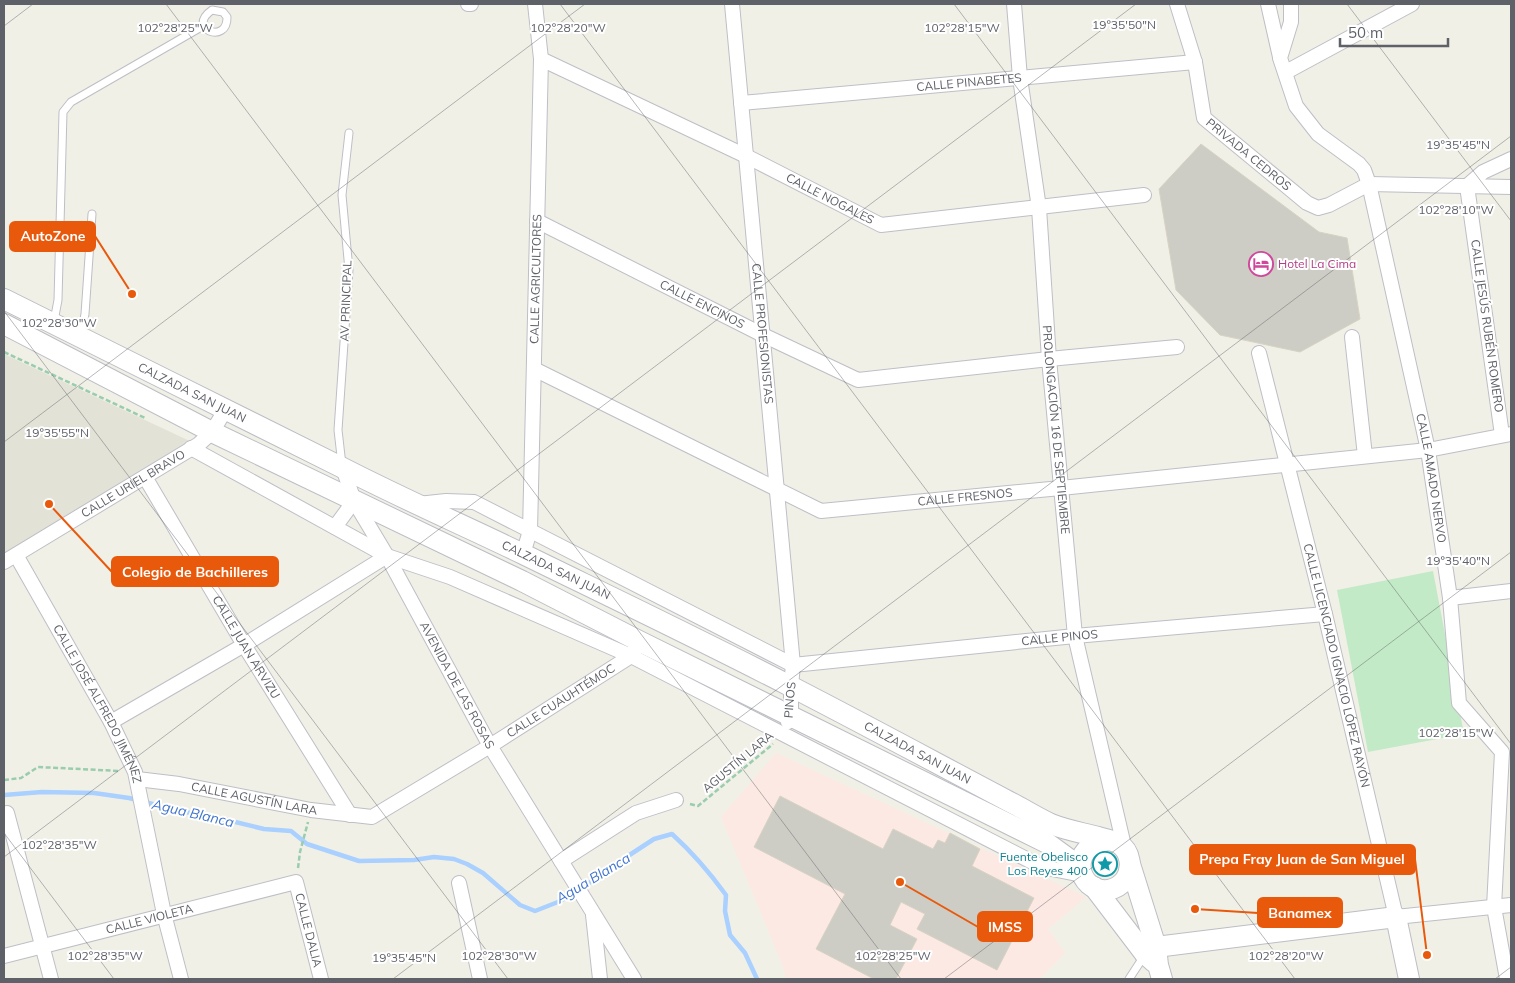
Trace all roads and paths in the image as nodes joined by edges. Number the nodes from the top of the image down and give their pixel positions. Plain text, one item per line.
1 (535, 4) edge
2 (732, 4) edge
3 (1014, 4) edge
4 (1177, 4) edge
5 (1268, 4) edge
6 (1291, 4) edge
7 (1412, 4) edge
8 (203, 26) dead end
9 (1280, 58) junction
10 (540, 59) junction
11 (1195, 62) junction
12 (1286, 72) junction
13 (1020, 78) junction
14 (741, 103) junction
15 (349, 133) dead end
16 (746, 156) junction
17 (1511, 159) edge
18 (1369, 184) junction
19 (1467, 186) junction
20 (1511, 187) edge
21 (1144, 195) dead end
22 (1039, 208) junction
23 (92, 214) dead end
24 (537, 221) junction
25 (4, 299) edge
26 (4, 324) edge
27 (54, 324) junction
28 (762, 336) junction
29 (80, 337) junction
30 (1352, 337) dead end
31 (1177, 347) dead end
32 (4, 352) edge
33 (1259, 353) dead end
34 (1049, 359) junction
35 (534, 369) junction
36 (226, 409) junction
37 (146, 418) dead end
38 (212, 432) junction
39 (1507, 435) edge
40 (191, 448) junction
41 (1428, 450) junction
42 (1365, 456) junction
43 (1286, 464) junction
44 (342, 468) junction
45 (145, 477) junction
46 (1061, 488) junction
47 (777, 490) junction
48 (354, 501) junction
49 (418, 504) junction
50 (336, 527) junction
51 (530, 531) junction
52 (523, 554) junction
53 (16, 555) junction
54 (387, 556) junction
55 (4, 562) edge
56 (1511, 591) edge
57 (1450, 598) junction
58 (1324, 614) junction
59 (1075, 636) junction
60 (244, 645) junction
61 (635, 649) junction
62 (793, 665) junction
63 (791, 686) junction
64 (791, 715) junction
65 (111, 722) junction
66 (784, 735) junction
67 (490, 746) junction
68 (1507, 752) edge
69 (4, 780) edge
70 (137, 780) junction
71 (676, 800) joint
72 (7, 813) dead end
73 (350, 815) junction
74 (372, 817) joint
75 (309, 818) dead end
76 (1050, 834) junction
77 (1121, 851) junction
78 (300, 852) dead end
79 (564, 865) junction
80 (1085, 876) junction
81 (296, 882) joint
82 (460, 883) dead end
83 (1511, 905) edge
84 (1494, 907) junction
85 (593, 912) junction
86 (164, 914) junction
87 (1396, 917) junction
88 (42, 946) junction
89 (4, 956) edge
90 (1155, 965) edge
91 (51, 979) edge
92 (181, 979) edge
93 (321, 979) edge
94 (480, 979) edge
95 (600, 979) edge
96 (634, 979) edge
97 (1129, 979) edge
98 (1409, 979) edge
99 (1507, 979) edge

1 - 10 street, CALLE AGRICULTORES
2 - 14 street, CALLE PROFESIONISTAS
3 - 13 street, PROLONGACIÓN 16 DE SEPTIEMBRE
4 - 11 street, PRIVADA CEDROS
5 - 9 street, CALLE AMADO NERVO
6 - 9 street
7 - 12 street
8 - 27 lane
9 - 12 street, CALLE AMADO NERVO
10 - 16 street, CALLE NOGALES
10 - 24 street, CALLE AGRICULTORES
11 - 13 street, CALLE PINABETES
11 - 18 street, PRIVADA CEDROS
12 - 18 street, CALLE AMADO NERVO
13 - 14 street, CALLE PINABETES
13 - 22 street, PROLONGACIÓN 16 DE SEPTIEMBRE
14 - 16 street, CALLE PROFESIONISTAS
15 - 44 lane, AV PRINCIPAL
16 - 22 street, CALLE NOGALES
16 - 28 street, CALLE PROFESIONISTAS
17 - 19 street
18 - 19 street
18 - 41 street, CALLE AMADO NERVO
19 - 20 street
19 - 39 street, CALLE JESÚS RUBÉN ROMERO
21 - 22 street, CALLE NOGALES
22 - 34 street, PROLONGACIÓN 16 DE SEPTIEMBRE
23 - 29 lane
24 - 28 street, CALLE ENCINOS
24 - 35 street, CALLE AGRICULTORES
25 - 27 main road, CALZADA SAN JUAN
26 - 38 main road, CALZADA SAN JUAN
27 - 29 main road, CALZADA SAN JUAN
28 - 34 street, CALLE ENCINOS
28 - 47 street, CALLE PROFESIONISTAS
29 - 36 main road, CALZADA SAN JUAN
30 - 42 street
31 - 34 street, CALLE ENCINOS
32 - 37 path
33 - 43 street, CALLE LICENCIADO IGNACIO LÓPEZ RAYÓN
34 - 46 street, PROLONGACIÓN 16 DE SEPTIEMBRE
35 - 47 street, CALLE FRESNOS
35 - 51 street, CALLE AGRICULTORES
36 - 38 street, CALLE URIEL BRAVO
36 - 44 main road, CALZADA SAN JUAN
38 - 40 street, CALLE URIEL BRAVO
38 - 48 main road, CALZADA SAN JUAN
39 - 41 street, CALLE FRESNOS
40 - 45 street, CALLE URIEL BRAVO
40 - 50 street
41 - 42 street, CALLE FRESNOS
41 - 57 street, CALLE AMADO NERVO
42 - 43 street, CALLE FRESNOS
43 - 46 street, CALLE FRESNOS
43 - 58 street, CALLE LICENCIADO IGNACIO LÓPEZ RAYÓN
44 - 48 street, AVENIDA DE LAS ROSAS
44 - 49 main road, CALZADA SAN JUAN
45 - 53 street, CALLE URIEL BRAVO
45 - 60 street, CALLE JUAN ARVIZU
46 - 47 street, CALLE FRESNOS
46 - 59 street, PROLONGACIÓN 16 DE SEPTIEMBRE
47 - 62 street, CALLE PROFESIONISTAS
48 - 50 street
48 - 54 street, AVENIDA DE LAS ROSAS
48 - 61 main road, CALZADA SAN JUAN
49 - 51 street
49 - 52 main road, CALZADA SAN JUAN
50 - 54 street
51 - 52 street, CALLE AGRICULTORES
51 - 62 street
52 - 63 main road, CALZADA SAN JUAN
53 - 55 street, CALLE URIEL BRAVO
53 - 65 street, CALLE JOSÉ ALFREDO JIMÉNEZ
54 - 60 street
54 - 61 street
54 - 67 street, AVENIDA DE LAS ROSAS
56 - 57 street
57 - 68 street, CALLE AMADO NERVO
58 - 59 street, CALLE PINOS
58 - 87 street, CALLE LICENCIADO IGNACIO LÓPEZ RAYÓN
59 - 62 street, CALLE PINOS
59 - 77 street, PROLONGACIÓN 16 DE SEPTIEMBRE
60 - 65 street
60 - 73 street, CALLE JUAN ARVIZU
61 - 64 main road, CALZADA SAN JUAN
61 - 66 street
61 - 67 street, CALLE CUAUHTÉMOC
62 - 63 street, PINOS
63 - 64 street, PINOS
63 - 76 main road, CALZADA SAN JUAN
64 - 66 street, PINOS
64 - 76 main road, CALZADA SAN JUAN
65 - 70 street, CALLE JOSÉ ALFREDO JIMÉNEZ
66 - 71 path, AGUSTÍN LARA
66 - 80 street
67 - 74 street, CALLE CUAUHTÉMOC
67 - 79 street, AVENIDA DE LAS ROSAS
68 - 84 street, CALLE AMADO NERVO
69 - 70 path
70 - 73 street, CALLE AGUSTÍN LARA
70 - 86 street, CALLE JOSÉ ALFREDO JIMÉNEZ
71 - 79 street
72 - 88 street
73 - 74 street, CALLE AGUSTÍN LARA
75 - 78 path
76 - 77 main road, CALZADA SAN JUAN
76 - 80 main road, CALZADA SAN JUAN
77 - 80 main road
77 - 80 main road
77 - 90 main road
79 - 85 street, AVENIDA DE LAS ROSAS
80 - 90 main road, CALZADA SAN JUAN
81 - 86 street, CALLE VIOLETA
81 - 93 street, CALLE DALIA
82 - 94 street
83 - 84 street
84 - 87 street
84 - 99 street, CALLE AMADO NERVO
85 - 95 street
85 - 96 street
86 - 88 street, CALLE VIOLETA
86 - 92 street, CALLE JOSÉ ALFREDO JIMÉNEZ
87 - 90 main road
87 - 98 main road, CALLE LICENCIADO IGNACIO LÓPEZ RAYÓN
88 - 89 street, CALLE VIOLETA
88 - 91 street
90 - 97 lane

